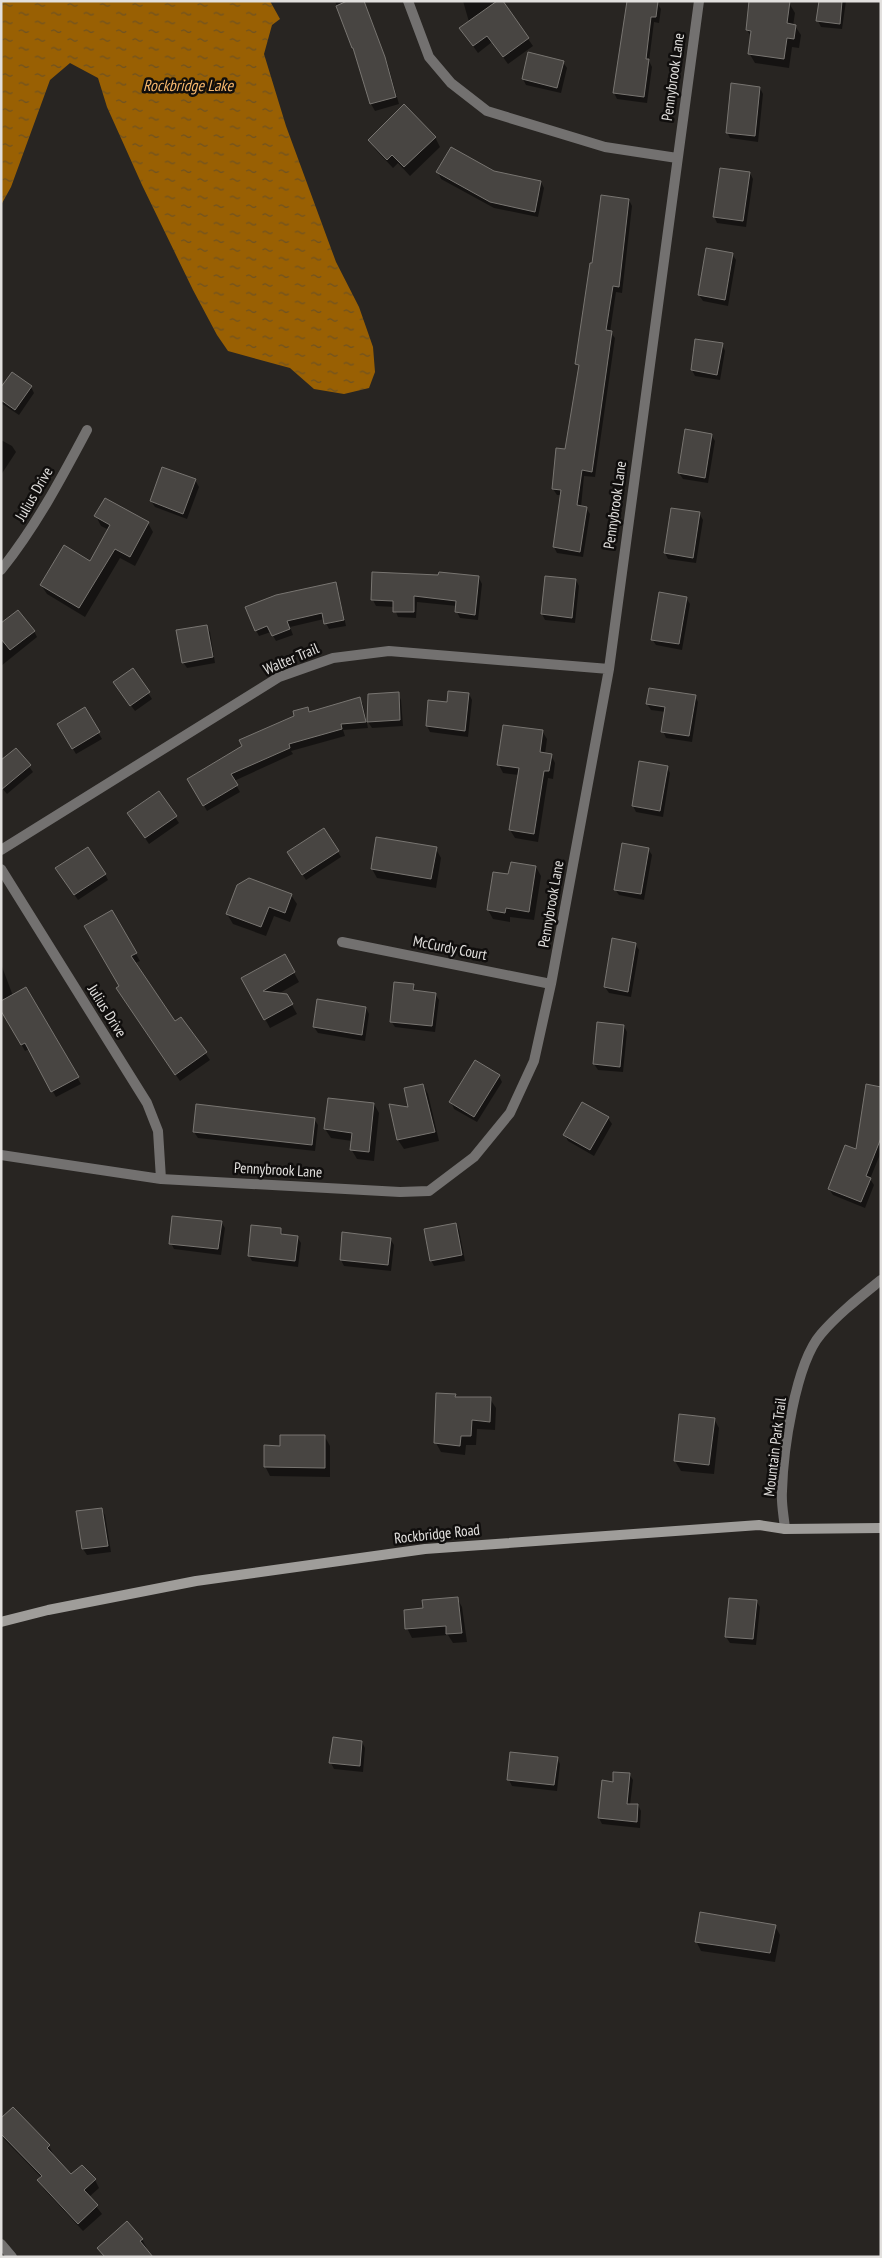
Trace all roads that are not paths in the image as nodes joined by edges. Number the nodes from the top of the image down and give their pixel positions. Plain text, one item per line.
1 (408, 1) edge
2 (699, 1) edge
3 (677, 158) junction
4 (87, 430) dead end
5 (1, 570) edge
6 (609, 669) junction
7 (1, 850) edge
8 (1, 869) edge
9 (342, 942) dead end
10 (551, 984) junction
11 (1, 1156) edge
12 (161, 1179) junction
13 (881, 1280) edge
14 (881, 1528) edge
15 (785, 1529) junction
16 (1, 1622) edge
17 (1, 2244) edge
18 (12, 2257) edge

1 - 3 street
2 - 3 street, Pennybrook Lane
3 - 6 street, Pennybrook Lane
4 - 5 street, Julius Drive
6 - 7 street, Walter Trail
6 - 10 street, Pennybrook Lane
8 - 12 street, Julius Drive
9 - 10 street, McCurdy Court
10 - 12 street, Pennybrook Lane
11 - 12 street, Pennybrook Lane
13 - 15 street, Mountain Park Trail
14 - 15 main road, Rockbridge Road
15 - 16 main road, Rockbridge Road
17 - 18 street

